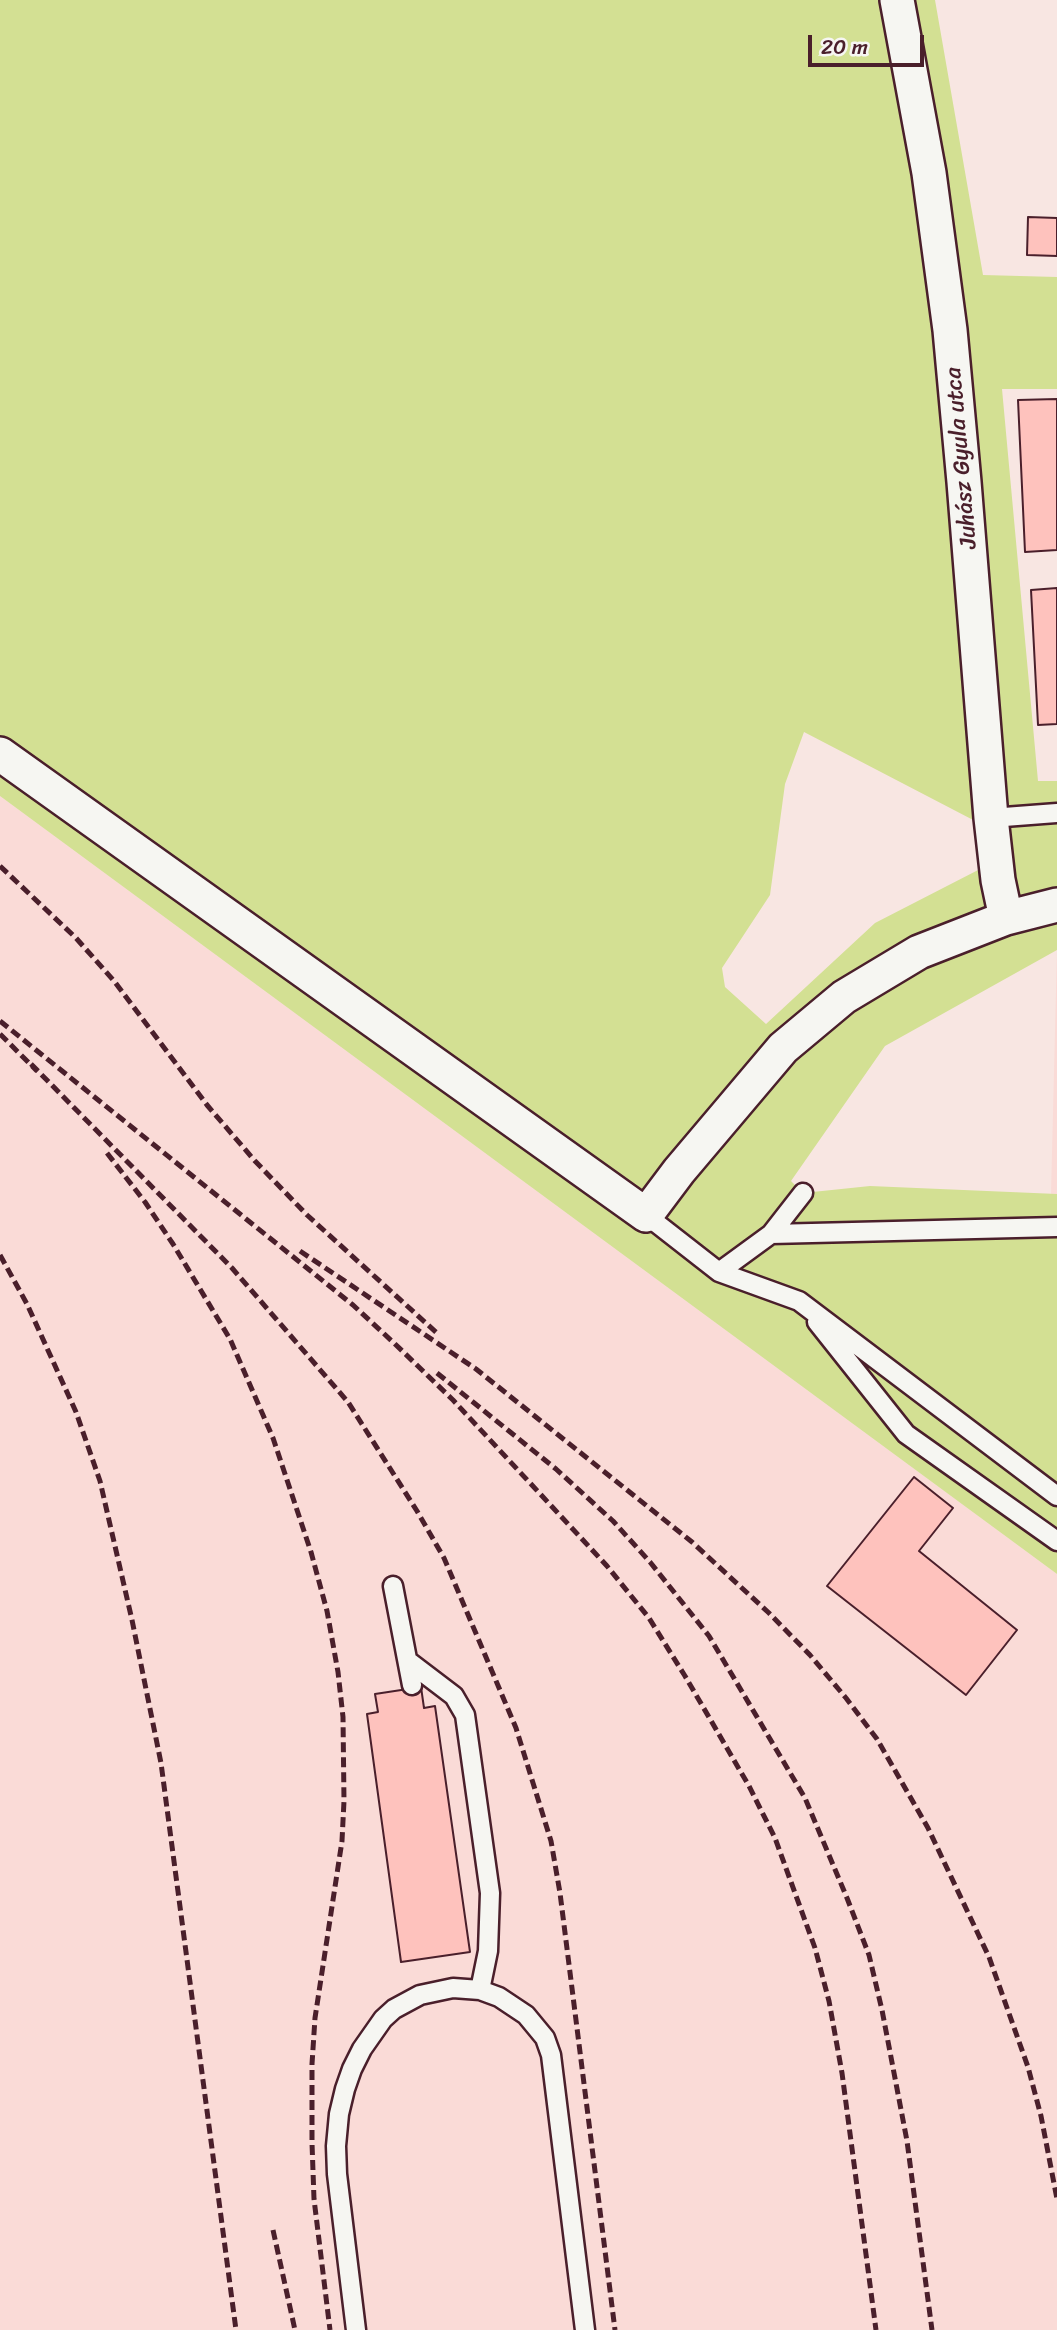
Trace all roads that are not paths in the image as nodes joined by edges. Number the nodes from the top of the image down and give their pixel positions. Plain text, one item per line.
1 (897, 0) edge
2 (0, 754) edge
3 (1057, 813) edge
4 (991, 818) junction
5 (1057, 905) edge
6 (1006, 918) junction
7 (803, 1193) dead end
8 (646, 1215) junction
9 (1057, 1227) edge
10 (771, 1234) junction
11 (719, 1272) junction
12 (799, 1300) junction
13 (1057, 1496) edge
14 (1057, 1541) edge
15 (393, 1586) dead end
16 (408, 1661) junction
17 (412, 1685) dead end
18 (480, 1990) junction
19 (356, 2330) edge
20 (585, 2330) edge

1 - 4 street, Juhász Gyula utca
2 - 8 street
3 - 4 lane
4 - 6 street, Juhász Gyula utca
5 - 6 street
6 - 8 street
7 - 10 lane
8 - 11 lane
9 - 10 lane
10 - 11 lane
11 - 12 lane
12 - 13 lane
12 - 14 lane
15 - 16 lane
16 - 17 lane
16 - 18 lane
18 - 19 lane
18 - 20 lane

